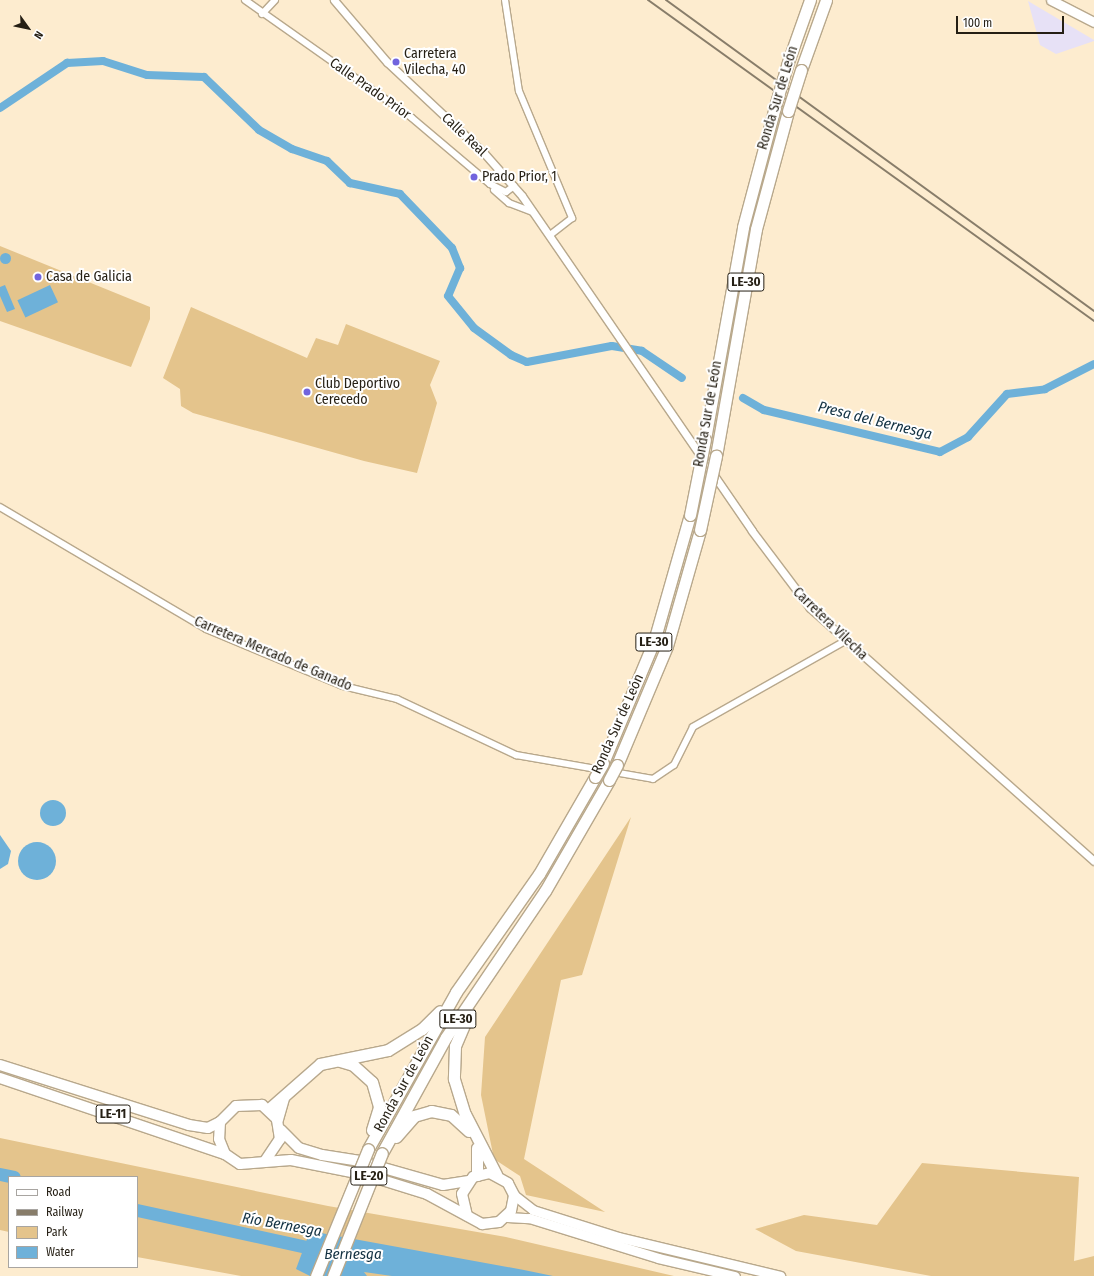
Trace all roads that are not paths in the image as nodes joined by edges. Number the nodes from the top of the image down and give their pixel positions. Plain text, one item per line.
1 (245, 0) edge
2 (274, 0) edge
3 (334, 0) edge
4 (505, 0) edge
5 (810, 0) edge
6 (826, 0) edge
7 (1051, 0) edge
8 (1063, 0) edge
9 (262, 14) junction
10 (1094, 21) edge
11 (490, 184) junction
12 (514, 186) junction
13 (522, 196) junction
14 (509, 203) junction
15 (533, 212) junction
16 (550, 235) junction
17 (608, 320) joint
18 (0, 507) edge
19 (845, 641) junction
20 (1094, 861) edge
21 (545, 891) junction
22 (456, 992) junction
23 (334, 1060) junction
24 (0, 1065) edge
25 (0, 1078) edge
26 (286, 1094) junction
27 (269, 1109) junction
28 (277, 1119) junction
29 (220, 1122) junction
30 (281, 1130) junction
31 (368, 1149) junction
32 (225, 1154) junction
33 (384, 1154) junction
34 (265, 1161) junction
35 (496, 1174) junction
36 (473, 1178) junction
37 (514, 1195) junction
38 (467, 1215) junction
39 (507, 1217) junction
40 (316, 1276) edge
41 (332, 1276) edge
42 (735, 1276) edge
43 (780, 1276) edge

1 - 9 street, Calle Prado Prior
2 - 9 street
3 - 12 street, Calle Real
4 - 16 street
5 - 22 highway, Ronda Sur de León / LE-30, bridge
6 - 21 highway, Ronda Sur de León / LE-30, bridge
7 - 10 main road
8 - 10 main road
9 - 11 street, Calle Prado Prior
11 - 12 street, Calle Prado Prior
11 - 14 street, Calle Prado Prior
12 - 13 street, Calle Real
13 - 14 street
13 - 15 street, Calle Real
14 - 15 street, Calle Prado Prior
15 - 16 street, Calle Real
16 - 17 street, Calle Real
17 - 19 street, Carretera Vilecha
18 - 19 street, Carretera Mercado de Ganado
19 - 20 street, Carretera Vilecha
21 - 33 highway, Ronda Sur de León / LE-30
21 - 35 highway
22 - 23 highway
22 - 31 highway, Ronda Sur de León / LE-30
23 - 26 highway
23 - 31 highway
24 - 29 highway, LE-11
25 - 32 highway, LE-11
26 - 27 highway
26 - 28 highway
27 - 28 highway
27 - 29 highway, LE-11
28 - 30 highway
29 - 32 highway
30 - 34 highway
30 - 36 highway, LE-20
31 - 40 highway, Ronda Sur de León / LE-30, bridge
32 - 34 highway, LE-11
33 - 36 highway
33 - 41 highway, Ronda Sur de León / LE-30, bridge
34 - 38 highway, LE-20
35 - 36 highway
35 - 37 highway
36 - 38 highway
37 - 39 highway
37 - 43 main road
38 - 39 highway
39 - 42 main road

